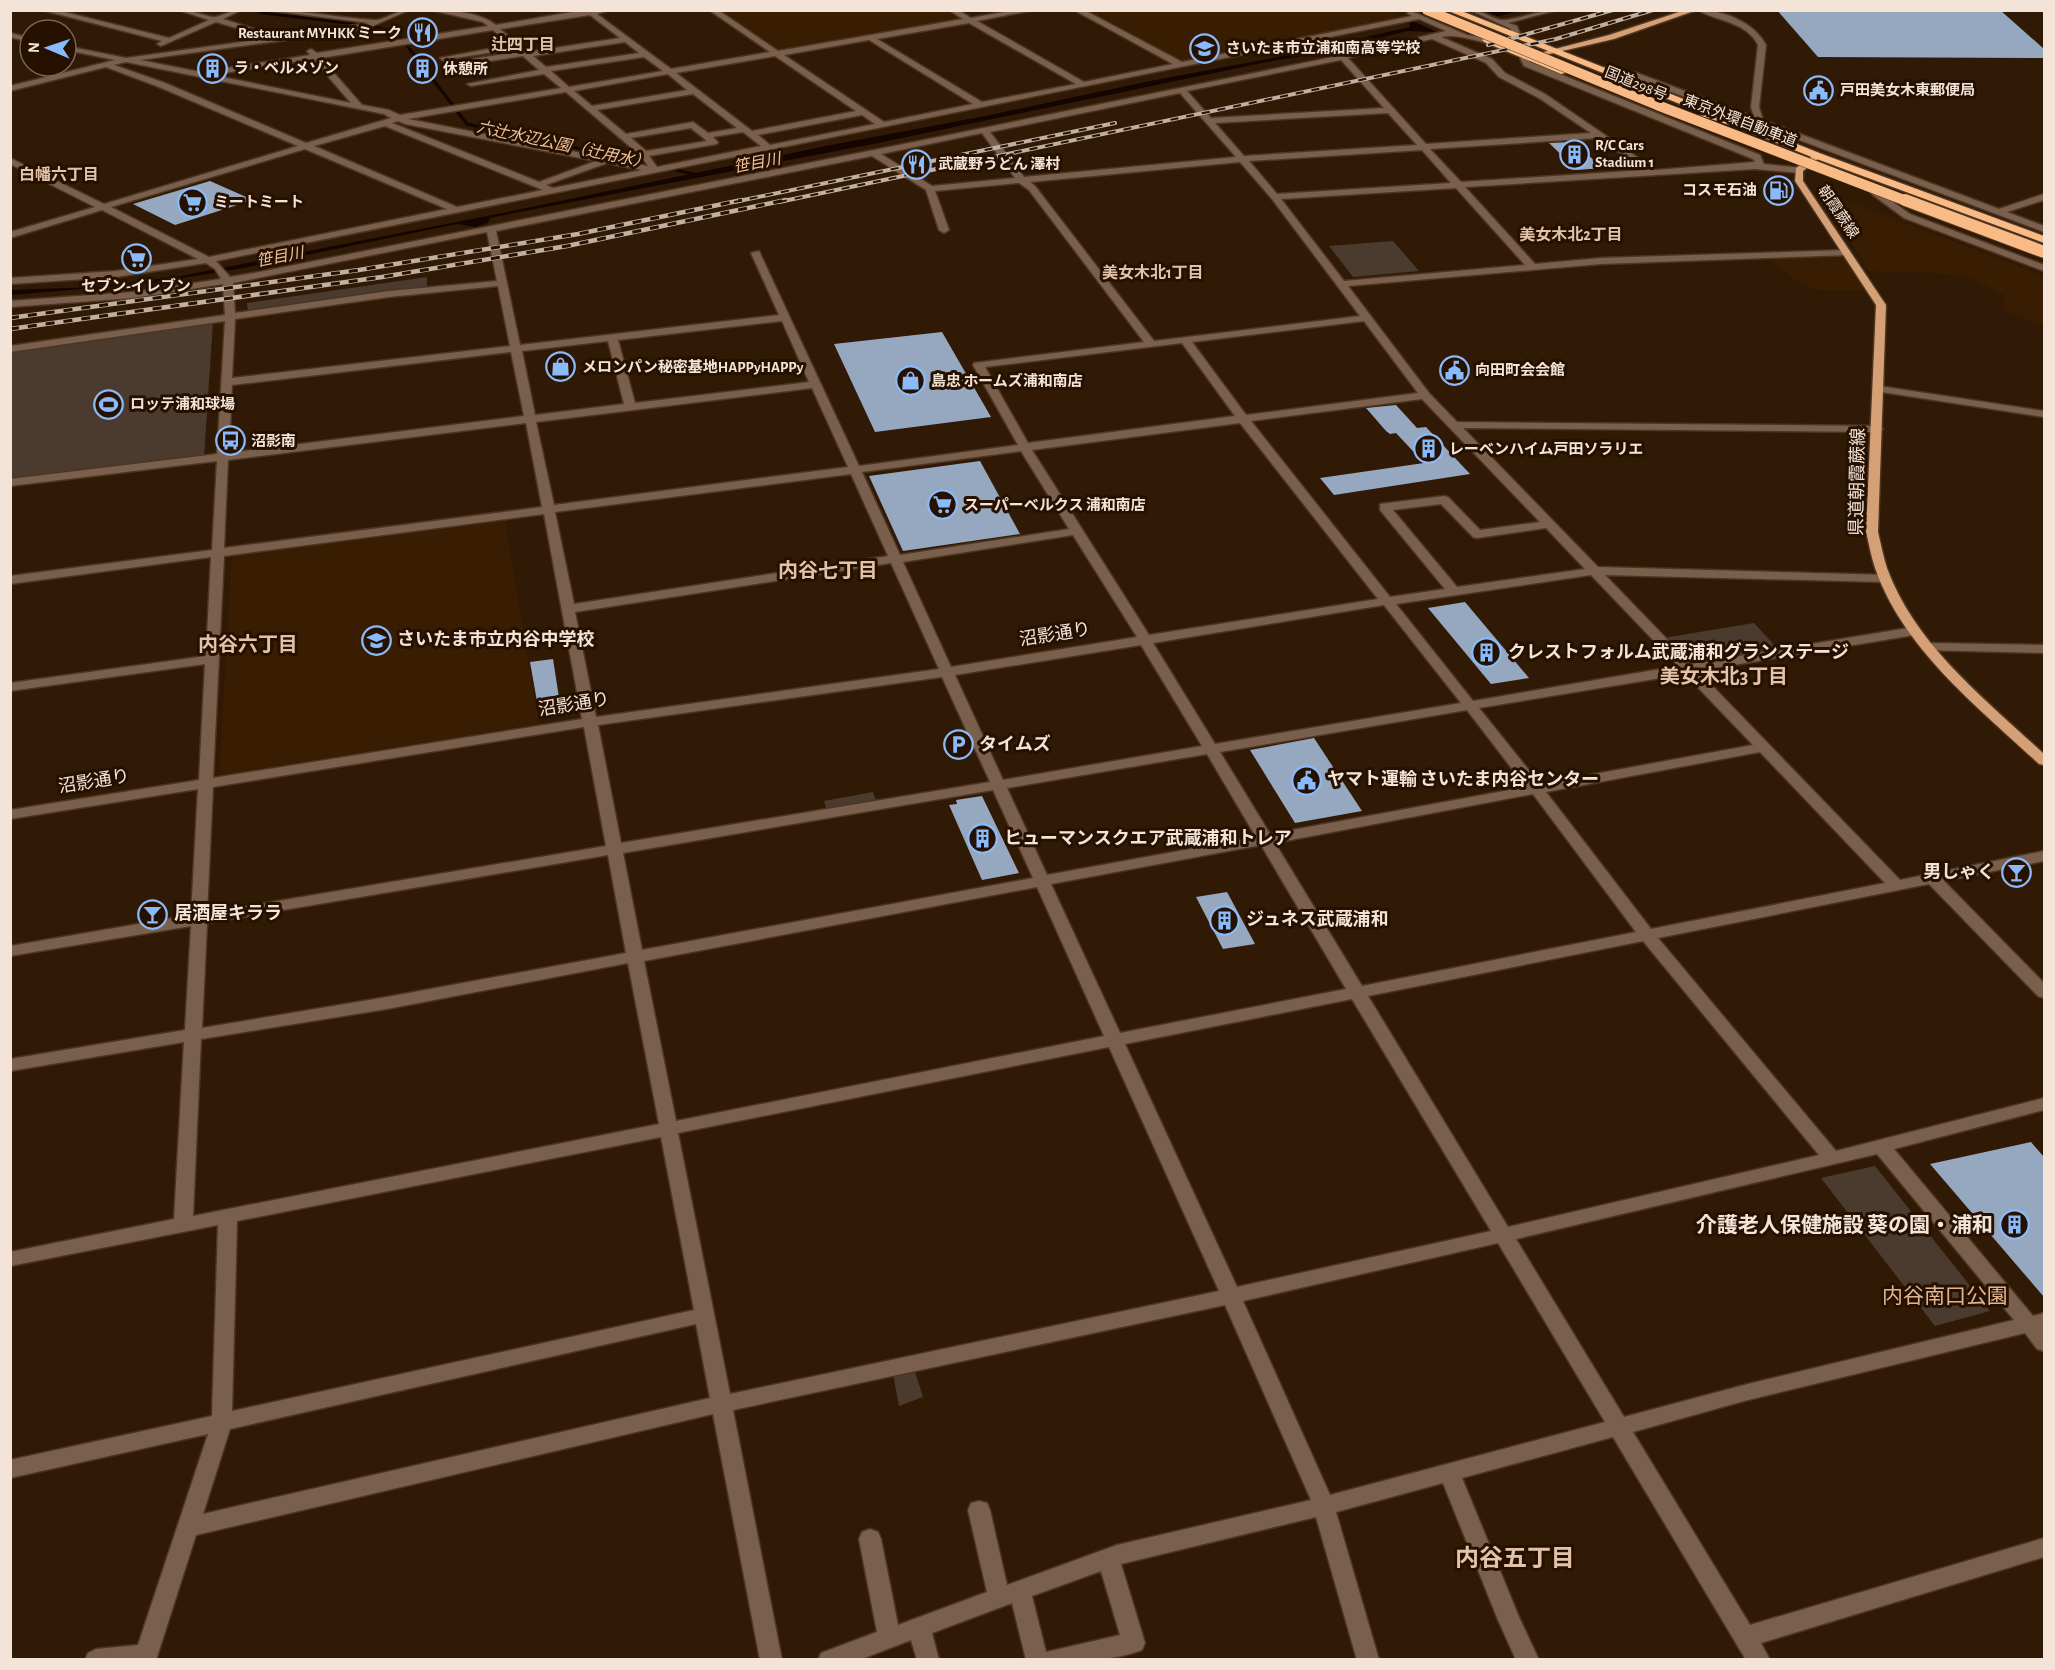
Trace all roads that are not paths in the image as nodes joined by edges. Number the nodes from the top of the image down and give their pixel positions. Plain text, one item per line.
1 (45, 10) edge
2 (183, 10) edge
3 (238, 10) edge
4 (270, 10) edge
5 (327, 10) edge
6 (406, 10) edge
7 (434, 10) edge
8 (580, 10) edge
9 (606, 10) edge
10 (712, 10) edge
11 (952, 10) edge
12 (1031, 10) edge
13 (1077, 10) edge
14 (1406, 10) edge
15 (1473, 10) edge
16 (1554, 10) edge
17 (1694, 10) edge
18 (1701, 10) edge
19 (1449, 11) edge
20 (592, 13) junction
21 (1424, 14) edge
22 (314, 15) junction
23 (217, 20) junction
24 (380, 21) junction
25 (970, 21) junction
26 (1498, 21) junction
27 (495, 28) junction
28 (1453, 29) junction
29 (1432, 36) junction
30 (1514, 36) junction
31 (871, 38) junction
32 (281, 39) junction
33 (627, 39) junction
34 (169, 40) junction
35 (516, 46) junction
36 (78, 50) edge
37 (1550, 51) junction
38 (525, 54) junction
39 (646, 54) junction
40 (776, 54) junction
41 (1524, 54) junction
42 (315, 56) junction
43 (1343, 57) junction
44 (125, 60) junction
45 (107, 65) junction
46 (1183, 66) junction
47 (1590, 67) junction
48 (545, 71) junction
49 (670, 72) junction
50 (199, 74) junction
51 (1602, 75) junction
52 (10, 82) edge
53 (471, 84) dead end
54 (1084, 85) junction
55 (21, 87) junction
56 (10, 89) edge
57 (568, 90) junction
58 (1182, 90) junction
59 (694, 91) junction
60 (982, 105) junction
61 (1755, 107) junction
62 (360, 108) junction
63 (591, 109) junction
64 (1389, 110) junction
65 (1726, 110) junction
66 (863, 112) junction
67 (399, 118) junction
68 (1209, 121) junction
69 (384, 123) junction
70 (883, 125) junction
71 (1767, 126) junction
72 (748, 131) junction
73 (985, 131) junction
74 (1600, 135) junction
75 (706, 136) junction
76 (624, 137) junction
77 (1718, 142) junction
78 (1752, 146) junction
79 (305, 147) junction
80 (1423, 147) junction
81 (770, 148) junction
82 (874, 153) junction
83 (644, 154) junction
84 (1818, 156) junction
85 (1242, 159) junction
86 (10, 160) edge
87 (607, 160) junction
88 (1740, 167) junction
89 (1802, 168) junction
90 (656, 170) junction
91 (1655, 173) junction
92 (1020, 180) junction
93 (539, 185) junction
94 (1460, 185) junction
95 (930, 189) junction
96 (555, 192) junction
97 (1876, 193) junction
98 (1275, 197) junction
99 (2044, 197) edge
100 (104, 207) junction
101 (456, 210) junction
102 (1998, 212) junction
103 (491, 228) junction
104 (2044, 229) edge
105 (944, 230) dead end
106 (10, 235) edge
107 (2044, 235) edge
108 (2044, 242) edge
109 (756, 253) dead end
110 (2044, 254) edge
111 (1849, 255) junction
112 (210, 262) junction
113 (2044, 262) edge
114 (1532, 267) junction
115 (10, 268) edge
116 (2044, 268) edge
117 (227, 279) junction
118 (10, 280) edge
119 (33, 280) junction
120 (502, 283) junction
121 (1341, 284) junction
122 (10, 304) edge
123 (786, 317) junction
124 (230, 318) junction
125 (1367, 318) junction
126 (612, 337) junction
127 (1185, 340) junction
128 (1151, 344) junction
129 (516, 348) junction
130 (10, 349) edge
131 (227, 382) junction
132 (816, 384) junction
133 (1879, 389) junction
134 (1425, 395) junction
135 (631, 408) junction
136 (2044, 414) edge
137 (1243, 419) junction
138 (530, 420) junction
139 (1455, 425) junction
140 (1877, 429) junction
141 (1025, 448) junction
142 (223, 457) junction
143 (855, 470) junction
144 (10, 483) edge
145 (549, 510) junction
146 (1550, 524) junction
147 (1078, 531) junction
148 (216, 553) junction
149 (895, 558) junction
150 (1594, 570) junction
151 (1884, 578) junction
152 (10, 580) edge
153 (1454, 591) junction
154 (1387, 601) junction
155 (568, 609) junction
156 (1914, 631) junction
157 (1145, 640) junction
158 (1929, 647) junction
159 (2044, 649) edge
160 (211, 659) junction
161 (1689, 670) junction
162 (947, 672) junction
163 (10, 687) edge
164 (1471, 707) junction
165 (590, 722) junction
166 (1763, 747) junction
167 (1211, 750) junction
168 (2044, 761) edge
169 (204, 784) junction
170 (999, 786) junction
171 (1536, 789) junction
172 (10, 815) edge
173 (1265, 840) junction
174 (615, 850) junction
175 (2044, 856) edge
176 (1932, 878) junction
177 (1042, 881) junction
178 (1896, 885) junction
179 (198, 919) junction
180 (1647, 935) junction
181 (10, 951) edge
182 (635, 957) junction
183 (1357, 992) junction
184 (2044, 992) edge
185 (192, 1035) junction
186 (1114, 1040) junction
187 (10, 1065) edge
188 (2044, 1104) edge
189 (669, 1128) junction
190 (1882, 1147) junction
191 (1832, 1159) junction
192 (228, 1216) junction
193 (183, 1225) junction
194 (1503, 1235) junction
195 (10, 1259) edge
196 (1231, 1296) junction
197 (704, 1315) junction
198 (2037, 1323) edge
199 (2044, 1343) edge
200 (722, 1404) junction
201 (222, 1421) junction
202 (1619, 1428) junction
203 (10, 1469) edge
204 (1449, 1471) junction
205 (1324, 1506) junction
206 (979, 1510) dead end
207 (188, 1527) junction
208 (870, 1539) dead end
209 (2044, 1548) edge
210 (1108, 1558) junction
211 (1010, 1594) junction
212 (919, 1627) junction
213 (1745, 1637) junction
214 (889, 1638) junction
215 (145, 1657) edge
216 (96, 1659) edge
217 (771, 1659) edge
218 (830, 1659) edge
219 (928, 1659) edge
220 (1037, 1659) edge
221 (1053, 1659) edge
222 (1368, 1659) edge
223 (1528, 1659) edge
224 (1759, 1659) edge

1 - 34 street
2 - 23 street
3 - 23 street
4 - 22 street
5 - 22 street
6 - 24 street
7 - 27 street
8 - 20 street
9 - 20 street
10 - 40 street
11 - 25 street
12 - 25 street
13 - 46 street
14 - 21 street
15 - 26 street
16 - 26 street
17 - 37 main road
18 - 61 street
19 - 30 highway, 国道298号
19 - 51 highway, 東京外環自動車道
20 - 27 street
20 - 33 street
21 - 28 highway, 国道298号, bridge
21 - 41 highway, 東京外環自動車道, bridge
21 - 46 street
22 - 24 street
23 - 32 street
23 - 34 street
24 - 32 street
25 - 31 street
25 - 54 street
26 - 30 street
27 - 35 street
27 - 42 street
28 - 29 street
28 - 41 highway, 国道298号
29 - 43 street
29 - 74 street
30 - 37 highway, 国道298号
31 - 40 street
31 - 60 street
32 - 42 street
32 - 44 street
33 - 38 street
33 - 39 street
34 - 44 street
35 - 38 street
35 - 38 street
36 - 44 street
37 - 41 main road
37 - 47 highway, 国道298号
38 - 48 street
39 - 48 street
39 - 49 street
40 - 49 street
40 - 66 street
41 - 77 street
41 - 78 highway, 国道298号
41 - 110 highway, 東京外環自動車道, bridge
41 - 113 highway, bridge
42 - 50 street
42 - 62 street
43 - 58 street
43 - 64 street
44 - 45 street
44 - 50 street
45 - 55 street
45 - 79 street
46 - 54 street
47 - 65 street
47 - 84 highway, 国道298号
48 - 53 street
48 - 57 street
49 - 57 street
49 - 59 street
50 - 62 street
51 - 107 highway, bridge
51 - 108 highway, 東京外環自動車道, bridge
52 - 55 street
54 - 60 street
55 - 56 street
57 - 63 street
57 - 67 street
58 - 68 street
58 - 73 street
59 - 63 street
59 - 72 street
60 - 70 street
61 - 65 street
61 - 71 street
62 - 67 street
63 - 76 street
64 - 68 street
64 - 80 street
65 - 71 street
66 - 70 street
66 - 72 street
67 - 69 street
67 - 87 street
68 - 85 street
69 - 79 street
69 - 93 street
70 - 81 street
71 - 102 street
72 - 75 street
72 - 81 street
73 - 82 street
73 - 92 street
74 - 80 street
74 - 91 street
75 - 76 street
75 - 83 street
76 - 83 street
77 - 78 street
77 - 88 street
78 - 89 highway, 国道298号
79 - 100 street
79 - 101 street
80 - 85 street
80 - 94 street
81 - 90 street
82 - 95 street
82 - 103 street
83 - 90 street
84 - 89 main road
84 - 108 highway, 国道298号
85 - 92 street
85 - 98 street
86 - 100 street
87 - 90 street
87 - 93 street
88 - 89 street
88 - 91 street
89 - 97 highway, 国道298号
89 - 111 main road, 朝霞蕨線
90 - 96 street
91 - 94 street
92 - 95 street
92 - 128 street
93 - 96 street
94 - 98 street
94 - 114 street
95 - 105 street
96 - 101 street
97 - 110 highway, 国道298号
97 - 116 street
98 - 121 street
99 - 102 street
100 - 106 street
100 - 112 street
101 - 112 street
102 - 104 street
103 - 117 street
103 - 120 street
109 - 123 street
111 - 114 street
111 - 133 main road, 県道朝霞蕨線
112 - 117 street
112 - 119 street
114 - 121 street
115 - 119 street
117 - 122 street
117 - 124 street
118 - 119 street
120 - 124 street
120 - 129 street
121 - 125 street
123 - 126 street
123 - 132 street
124 - 130 street
124 - 131 street
125 - 127 street
125 - 134 street
126 - 129 street
126 - 135 street
127 - 128 street
127 - 137 street
128 - 141 street
129 - 131 street
129 - 138 street
131 - 142 street
132 - 135 street
132 - 143 street
133 - 136 street
133 - 140 main road, 県道朝霞蕨線
134 - 137 street
134 - 139 street
135 - 138 street
137 - 141 street
137 - 154 street
138 - 142 street
138 - 145 street
139 - 140 street
139 - 146 street
140 - 151 main road, 県道朝霞蕨線
141 - 143 street
141 - 147 street
142 - 144 street
142 - 148 street
143 - 145 street
143 - 149 street
145 - 148 street
145 - 155 street
146 - 150 street
146 - 153 street
147 - 149 street
147 - 157 street
148 - 152 street
148 - 160 street
149 - 155 street
149 - 162 street
150 - 151 street, 沼影通り
150 - 153 street, 沼影通り
150 - 161 street
151 - 156 main road, 県道朝霞蕨線
153 - 154 street, 沼影通り
154 - 157 street, 沼影通り
154 - 164 street
155 - 165 street
156 - 158 main road, 県道朝霞蕨線
156 - 161 street
157 - 162 street, 沼影通り
157 - 167 street
158 - 159 street
158 - 168 main road, 県道朝霞蕨線
160 - 163 street
160 - 169 street
161 - 164 street
161 - 166 street
162 - 165 street, 沼影通り
162 - 170 street
164 - 167 street
164 - 171 street
165 - 169 street, 沼影通り
165 - 174 street
166 - 171 street
166 - 178 street
167 - 170 street
167 - 173 street
169 - 172 street, 沼影通り
169 - 179 street
170 - 174 street
170 - 177 street
171 - 173 street
171 - 180 street
173 - 177 street
173 - 183 street
174 - 179 street
174 - 182 street
175 - 176 street
176 - 178 street
176 - 184 street
177 - 182 street
177 - 186 street
178 - 180 street
179 - 181 street
179 - 185 street
180 - 183 street
180 - 191 street
182 - 185 street
182 - 189 street
183 - 186 street
183 - 194 street
185 - 187 street
185 - 193 street
186 - 189 street
186 - 196 street
188 - 190 street
189 - 192 street
189 - 197 street
190 - 191 street
190 - 198 street
191 - 194 street
192 - 193 street
192 - 201 street
193 - 195 street
194 - 196 street
194 - 202 street
196 - 200 street
196 - 205 street
197 - 200 street
197 - 201 street
198 - 199 street
198 - 202 street
200 - 207 street
200 - 217 street
201 - 203 street
201 - 207 street
202 - 204 street
202 - 213 street
204 - 205 street
204 - 223 street
205 - 210 street
205 - 222 street
206 - 211 street
207 - 215 street
208 - 214 street
209 - 213 street
210 - 211 street
210 - 221 street
211 - 212 street
211 - 220 street
212 - 214 street
212 - 219 street
213 - 224 street
214 - 218 street
215 - 216 street

